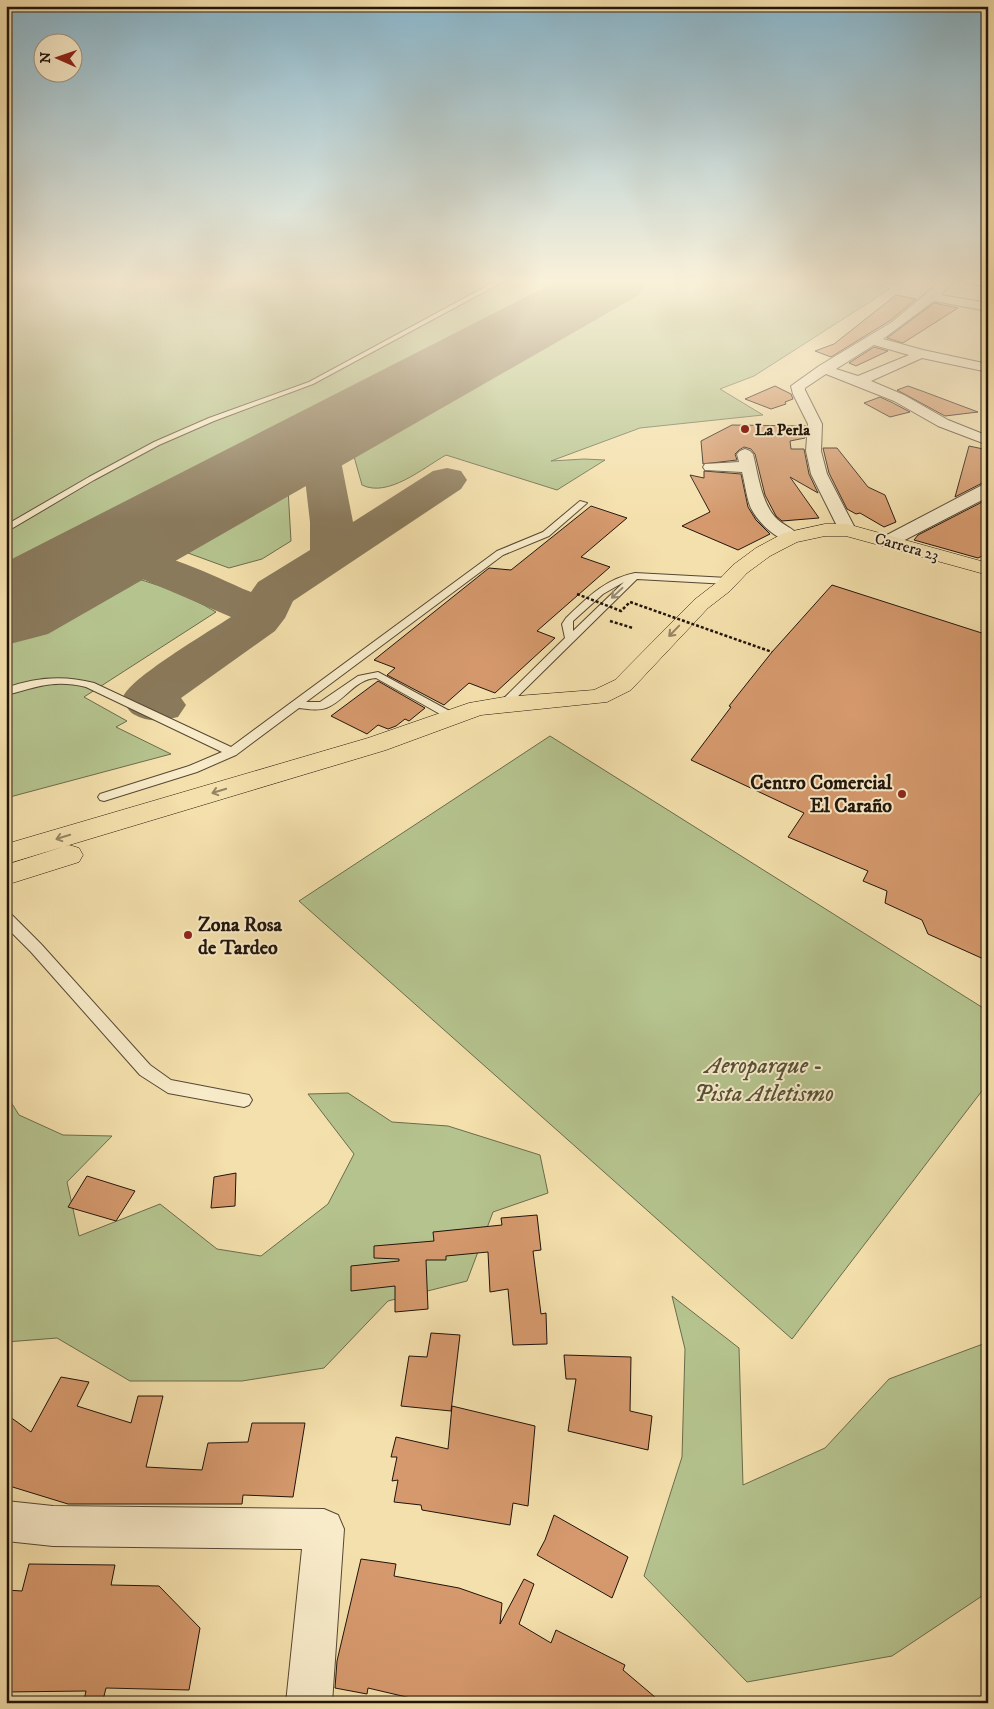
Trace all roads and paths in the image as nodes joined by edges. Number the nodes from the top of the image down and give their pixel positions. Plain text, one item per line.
1 (354, 360) edge
2 (839, 360) edge
3 (908, 360) edge
4 (949, 360) edge
5 (988, 368) edge
6 (824, 369) junction
7 (859, 381) junction
8 (988, 442) edge
9 (711, 466) dead end
10 (988, 487) edge
11 (583, 504) dead end
12 (6, 529) edge
13 (847, 530) junction
14 (792, 537) junction
15 (889, 541) junction
16 (988, 569) edge
17 (726, 584) junction
18 (577, 594) dead end
19 (772, 652) dead end
20 (6, 692) edge
21 (296, 704) junction
22 (504, 704) junction
23 (451, 716) junction
24 (232, 752) junction
25 (104, 797) dead end
26 (6, 854) edge
27 (6, 875) edge
28 (6, 918) edge
29 (244, 1100) dead end
30 (6, 1520) edge
31 (309, 1703) edge

1 - 12 lane
2 - 6 street
3 - 7 street
4 - 5 street
6 - 7 street
6 - 13 street
7 - 8 street
9 - 14 street
10 - 15 street
11 - 21 lane
13 - 14 main road, Carrera 23
13 - 15 main road, Carrera 23
14 - 17 main road, Carrera 23
15 - 16 main road, Carrera 23
17 -> 22 main road, Carrera 23
17 -> 22 lane
17 - 27 main road
18 - 19 path, bridge
20 - 24 lane
21 - 23 lane
21 - 24 lane
22 - 23 main road, Carrera 23
23 -> 26 main road, Carrera 23
24 - 25 lane
28 - 29 lane
30 - 31 street

